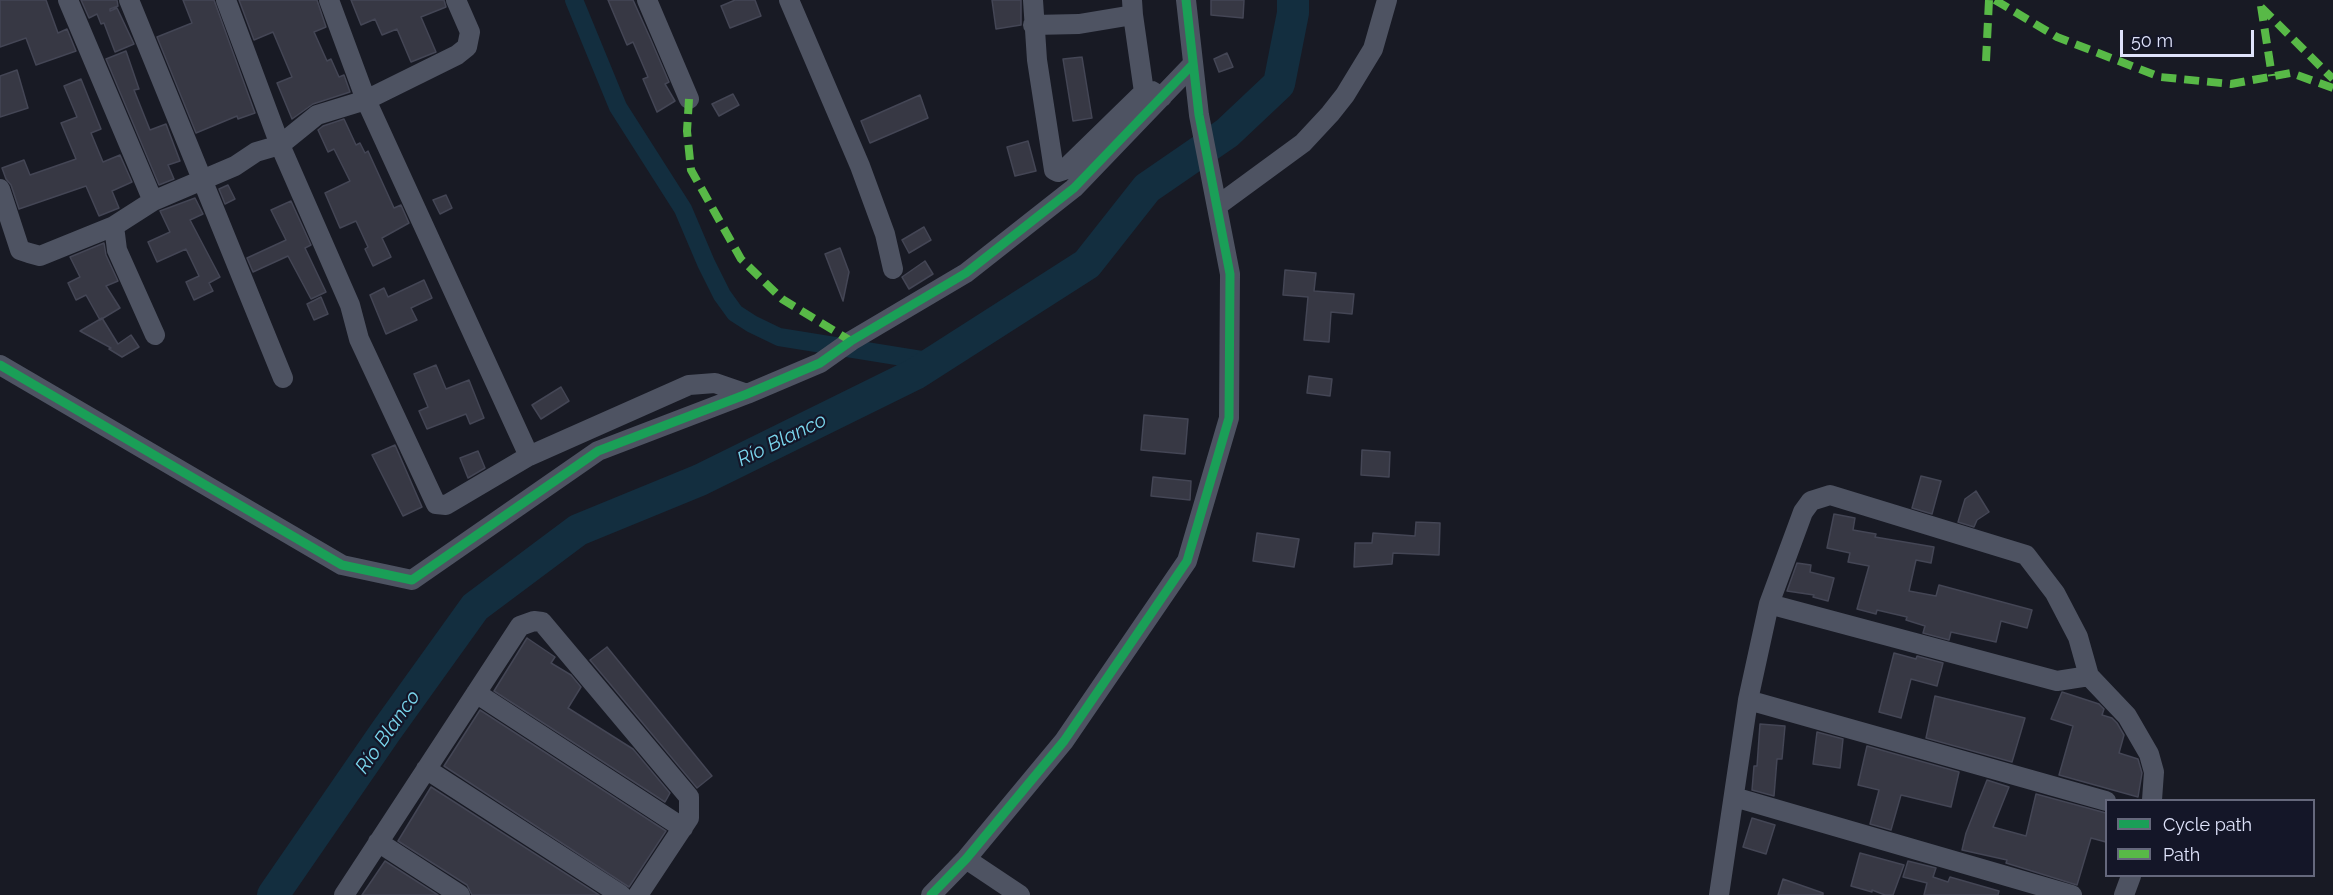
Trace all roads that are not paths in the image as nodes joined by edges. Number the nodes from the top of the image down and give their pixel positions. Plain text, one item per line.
1 (68, 0) edge
2 (129, 0) edge
3 (226, 0) edge
4 (329, 0) edge
5 (456, 0) edge
6 (647, 0) edge
7 (789, 0) edge
8 (1033, 0) edge
9 (1186, 0) edge
10 (1387, 0) edge
11 (1133, 7) edge
12 (1034, 25) junction
13 (1193, 64) junction
14 (1153, 94) junction
15 (366, 99) junction
16 (689, 99) dead end
17 (280, 145) junction
18 (202, 181) junction
19 (0, 189) edge
20 (1215, 197) junction
21 (153, 201) junction
22 (114, 226) junction
23 (893, 269) dead end
24 (155, 335) dead end
25 (0, 365) edge
26 (283, 378) dead end
27 (747, 394) junction
28 (529, 456) junction
29 (1769, 604) junction
30 (2089, 676) junction
31 (476, 693) junction
32 (1748, 700) junction
33 (426, 769) junction
34 (1734, 797) junction
35 (2152, 799) edge
36 (2105, 801) edge
37 (683, 828) junction
38 (378, 842) junction
39 (966, 859) junction
40 (2131, 877) edge
41 (344, 895) edge
42 (460, 895) edge
43 (621, 895) edge
44 (638, 895) edge
45 (931, 895) edge
46 (1020, 895) edge
47 (1719, 895) edge
48 (2072, 895) edge
49 (2124, 895) edge

1 - 21 street
2 - 18 street
3 - 17 street
4 - 15 street
5 - 15 street
6 - 16 street
7 - 23 street
8 - 12 street
9 - 13 street
10 - 20 street
11 - 12 street
11 - 14 street
12 - 14 street
13 - 14 street
13 - 20 street
14 - 27 street
15 - 17 street
15 - 28 street
17 - 18 street
17 - 28 street
18 - 21 street
18 - 26 street
19 - 22 street
20 - 39 street
21 - 22 street
22 - 24 street
25 - 27 street
27 - 28 street
29 - 30 street
29 - 30 street
29 - 32 street
30 - 35 street
31 - 33 street
31 - 37 street
31 - 37 street
32 - 34 street
32 - 36 street
33 - 38 street
33 - 43 street
34 - 47 street
34 - 48 street
37 - 44 street
38 - 41 street
38 - 42 street
39 - 45 street
39 - 46 street
40 - 49 street

